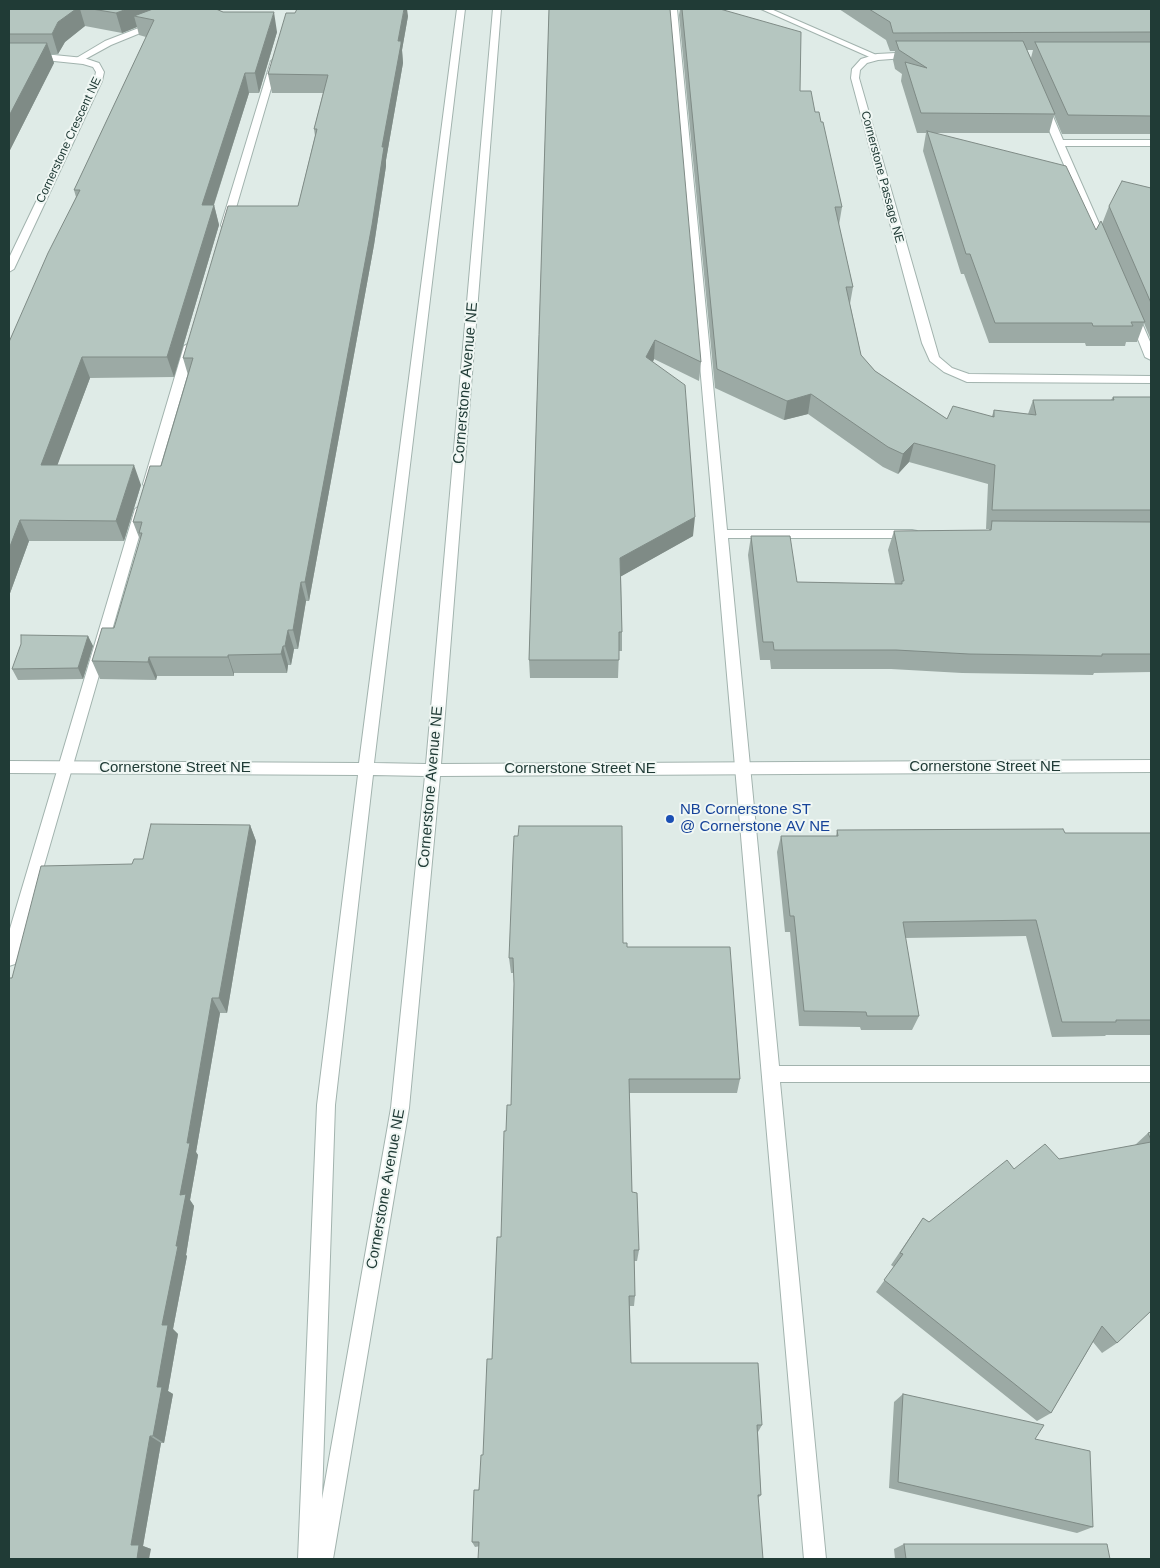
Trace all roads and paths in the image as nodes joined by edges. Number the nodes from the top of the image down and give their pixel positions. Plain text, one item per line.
1 (195, 9) edge
2 (461, 9) edge
3 (497, 9) edge
4 (673, 9) edge
5 (765, 9) edge
6 (279, 47) edge
7 (925, 54) edge
8 (877, 57) junction
9 (9, 58) edge
10 (77, 60) junction
11 (1041, 99) edge
12 (1060, 143) junction
13 (1151, 143) edge
14 (222, 238) edge
15 (1109, 259) edge
16 (9, 269) edge
17 (1128, 304) edge
18 (194, 333) edge
19 (1151, 358) edge
20 (1151, 380) edge
21 (721, 534) junction
22 (926, 534) edge
23 (1151, 766) edge
24 (9, 767) edge
25 (65, 768) junction
26 (366, 768) junction
27 (742, 768) junction
28 (433, 770) junction
29 (9, 959) edge
30 (770, 1074) junction
31 (1151, 1074) edge
32 (309, 1559) edge
33 (322, 1559) edge
34 (815, 1559) edge

1 - 10 street
2 - 26 street
3 - 28 street, Cornerstone Avenue NE
4 - 21 street
5 - 8 street
6 - 14 street
7 - 8 street, Cornerstone Passage NE
8 - 20 street, Cornerstone Passage NE
9 - 10 street, Cornerstone Crescent NE
10 - 16 street, Cornerstone Crescent NE
11 - 12 street
12 - 13 street
12 - 15 street
17 - 19 street
18 - 25 street
21 - 22 street
21 - 27 street
23 - 27 street, Cornerstone Street NE
24 - 25 street, Cornerstone Street NE
25 - 26 street, Cornerstone Street NE
25 - 29 street
26 - 28 street, Cornerstone Street NE
26 - 32 street
27 - 28 street, Cornerstone Street NE
27 - 30 street
28 - 33 street, Cornerstone Avenue NE
30 - 31 street
30 - 34 street

